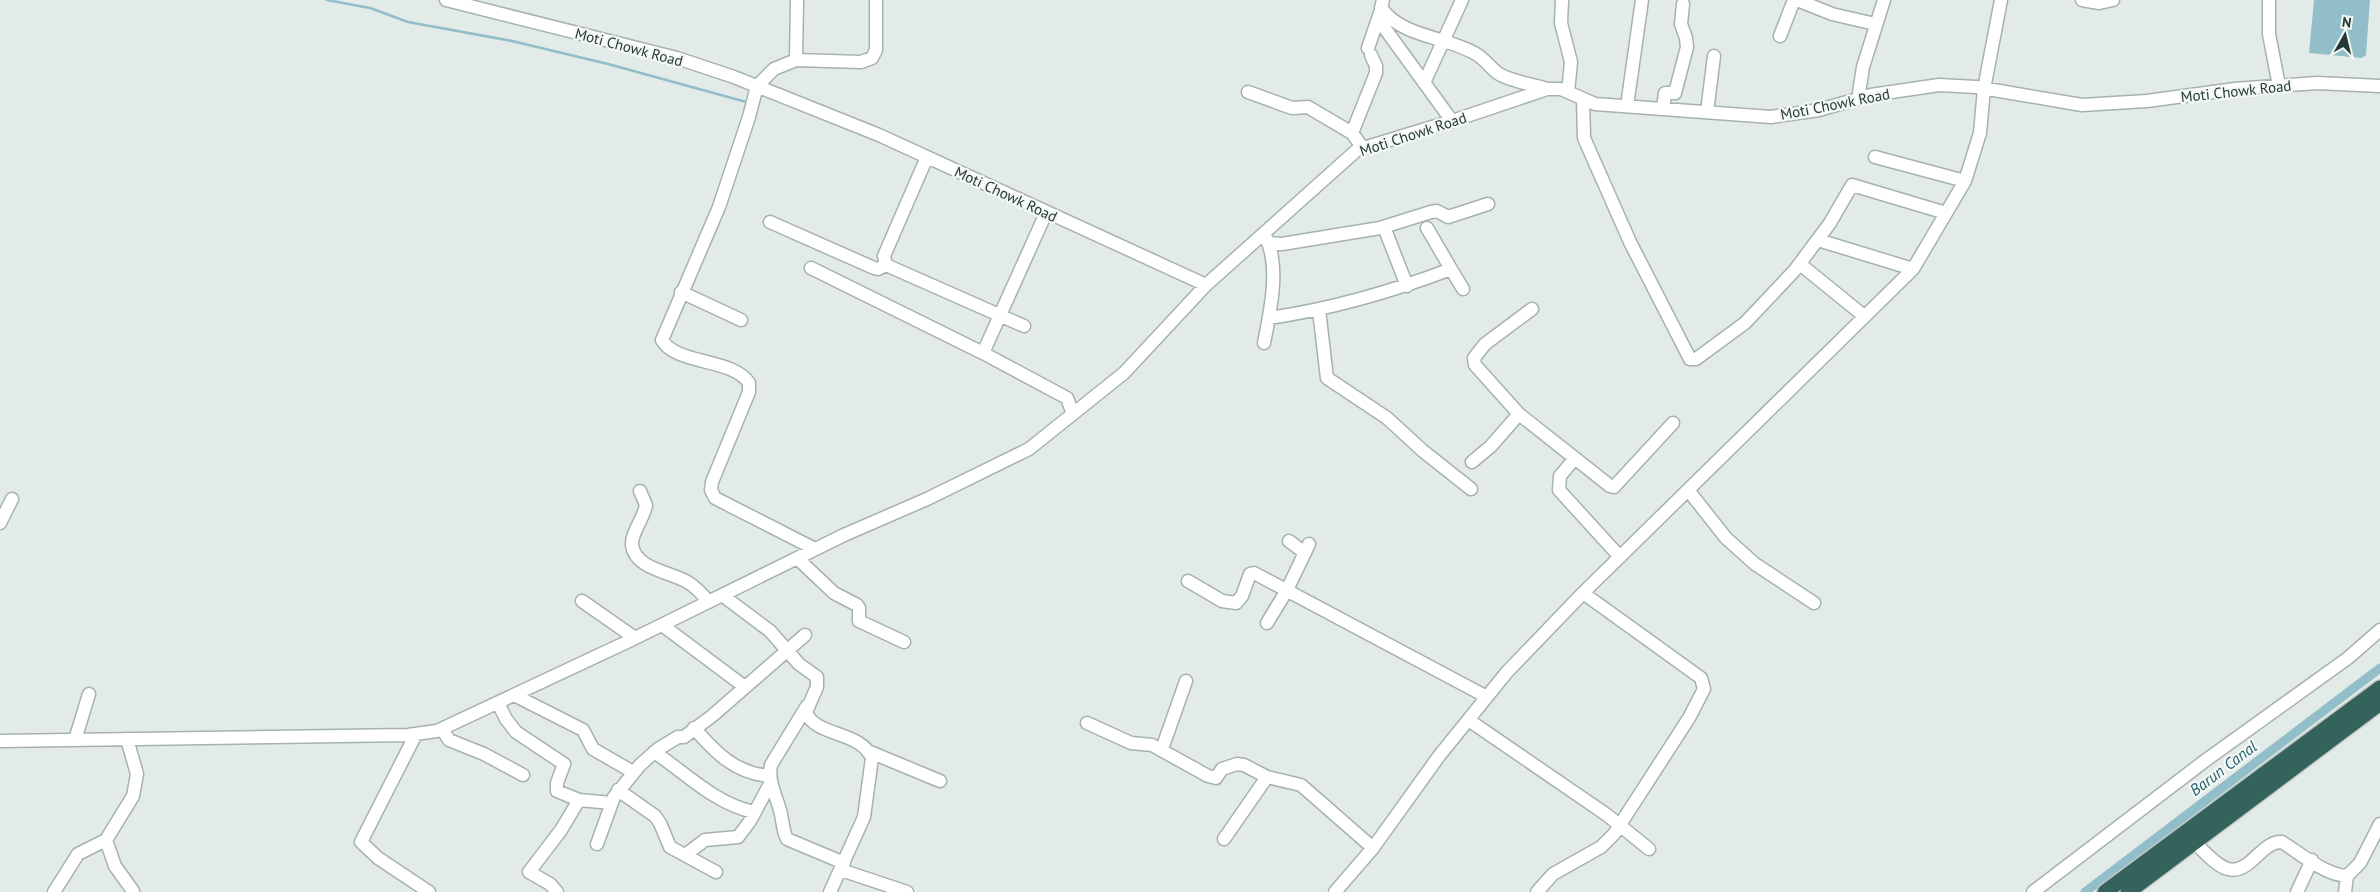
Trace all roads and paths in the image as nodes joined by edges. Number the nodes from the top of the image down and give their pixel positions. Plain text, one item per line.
1 (446, 0) edge
2 (797, 0) edge
3 (876, 0) edge
4 (1462, 0) edge
5 (1562, 0) edge
6 (1642, 0) edge
7 (1795, 0) edge
8 (1884, 0) edge
9 (2002, 0) edge
10 (2082, 0) edge
11 (2113, 0) edge
12 (2269, 0) edge
13 (1683, 4) dead end
14 (1381, 9) edge
15 (1875, 24) junction
16 (1780, 36) dead end
17 (1445, 40) junction
18 (1714, 56) dead end
19 (796, 60) junction
20 (1424, 83) junction
21 (757, 86) junction
22 (2280, 86) junction
23 (2380, 86) edge
24 (1547, 89) junction
25 (1984, 89) junction
26 (1248, 92) dead end
27 (1568, 92) junction
28 (1583, 99) junction
29 (1858, 99) junction
30 (1626, 106) junction
31 (1663, 109) junction
32 (1707, 112) junction
33 (1452, 121) junction
34 (1352, 132) junction
35 (1364, 148) junction
36 (927, 157) junction
37 (1875, 157) dead end
38 (1965, 181) junction
39 (1488, 204) dead end
40 (1046, 212) junction
41 (1946, 213) junction
42 (770, 222) dead end
43 (1384, 227) junction
44 (1427, 228) dead end
45 (1266, 238) junction
46 (1818, 240) junction
47 (1800, 264) junction
48 (886, 265) junction
49 (810, 268) dead end
50 (1912, 269) junction
51 (1450, 270) junction
52 (1206, 285) junction
53 (1407, 286) junction
54 (1463, 289) dead end
55 (681, 292) junction
56 (1532, 309) dead end
57 (1319, 310) junction
58 (1001, 315) junction
59 (1864, 316) junction
60 (1268, 318) junction
61 (741, 320) dead end
62 (1024, 326) dead end
63 (1264, 343) dead end
64 (983, 352) junction
65 (1073, 414) junction
66 (1519, 414) junction
67 (1672, 423) dead end
68 (1575, 458) junction
69 (1472, 462) dead end
70 (1471, 489) dead end
71 (1688, 490) junction
72 (640, 491) dead end
73 (12, 499) dead end
74 (0, 523) edge
75 (1289, 541) dead end
76 (815, 549) junction
77 (1620, 557) junction
78 (797, 558) junction
79 (1188, 581) dead end
80 (1287, 590) junction
81 (1583, 593) junction
82 (722, 596) junction
83 (582, 601) dead end
84 (709, 602) junction
85 (1814, 603) dead end
86 (1268, 624) dead end
87 (662, 625) junction
88 (2380, 630) edge
89 (804, 635) dead end
90 (635, 638) junction
91 (904, 642) dead end
92 (788, 649) junction
93 (1186, 681) dead end
94 (745, 687) junction
95 (2380, 688) edge
96 (89, 694) dead end
97 (514, 695) junction
98 (1487, 697) junction
99 (498, 703) junction
100 (2380, 703) edge
101 (807, 706) junction
102 (1470, 721) junction
103 (1086, 723) dead end
104 (694, 728) junction
105 (442, 729) junction
106 (416, 734) junction
107 (127, 739) junction
108 (0, 740) edge
109 (75, 740) junction
110 (1162, 749) junction
111 (654, 752) junction
112 (870, 752) junction
113 (633, 772) junction
114 (523, 775) dead end
115 (1267, 777) junction
116 (770, 779) junction
117 (940, 780) dead end
118 (618, 790) junction
119 (579, 800) junction
120 (612, 803) junction
121 (754, 812) junction
122 (2380, 824) edge
123 (1620, 826) junction
124 (1224, 839) dead end
125 (106, 840) junction
126 (2194, 842) junction
127 (597, 844) dead end
128 (1373, 848) junction
129 (1648, 849) dead end
130 (685, 855) junction
131 (2312, 860) junction
132 (842, 866) junction
133 (716, 872) dead end
134 (2347, 876) junction
135 (134, 890) dead end
136 (54, 892) edge
137 (428, 892) edge
138 (557, 892) edge
139 (830, 892) edge
140 (907, 892) edge
141 (1335, 892) edge
142 (1537, 892) edge
143 (2033, 892) edge
144 (2105, 892) edge
145 (2128, 892) edge
146 (2297, 892) edge
147 (2345, 892) edge

1 - 21 street, Moti Chowk Road
2 - 19 street
3 - 19 street
4 - 17 street
5 - 27 street
6 - 30 street
7 - 15 street
7 - 16 street
8 - 15 street
9 - 25 street
10 - 11 street
12 - 22 street
13 - 31 street
14 - 17 street
14 - 20 street
14 - 34 street
15 - 29 street
17 - 20 street
17 - 24 street
18 - 32 street
19 - 21 street
20 - 33 street
21 - 36 street, Moti Chowk Road
21 - 55 street
22 - 23 street, Moti Chowk Road
22 - 25 street, Moti Chowk Road
24 - 27 street, Moti Chowk Road
24 - 33 street, Moti Chowk Road
25 - 29 street, Moti Chowk Road
25 - 38 street
26 - 34 street
27 - 28 street, Moti Chowk Road
28 - 30 street, Moti Chowk Road
28 - 47 street
29 - 32 street, Moti Chowk Road
30 - 31 street, Moti Chowk Road
31 - 32 street, Moti Chowk Road
33 - 35 street, Moti Chowk Road
34 - 35 street
35 - 45 street, Moti Chowk Road
36 - 40 street, Moti Chowk Road
36 - 48 street
37 - 38 street
38 - 41 street
39 - 43 street
40 - 52 street, Moti Chowk Road
40 - 58 street
41 - 46 street
41 - 50 street
42 - 48 street
43 - 45 street
43 - 53 street
44 - 51 street
45 - 52 street, Moti Chowk Road
45 - 60 street
46 - 47 street
46 - 50 street
47 - 59 street
48 - 58 street
49 - 64 street
50 - 59 street
51 - 53 street
51 - 54 street
52 - 65 street
53 - 57 street
55 - 61 street
55 - 76 street
56 - 66 street
57 - 60 street
57 - 70 street
58 - 62 street
58 - 64 street
59 - 71 street
60 - 63 street
64 - 65 street
65 - 76 street
66 - 68 street
66 - 69 street
67 - 68 street
68 - 77 street
71 - 77 street
71 - 85 street
72 - 84 street
73 - 74 street
75 - 80 street
76 - 78 street
77 - 81 street
78 - 82 street
78 - 91 street
79 - 80 street
80 - 86 street
80 - 98 street
81 - 98 street
81 - 123 street
82 - 84 street
82 - 92 street
83 - 90 street
84 - 87 street
87 - 90 street
87 - 94 street
88 - 143 street
89 - 92 street
90 - 97 street
92 - 94 street
92 - 101 street
93 - 110 street
94 - 104 street
95 - 144 highway
96 - 109 street
97 - 99 street
97 - 113 street
98 - 102 street
99 - 105 street
99 - 119 street
100 - 126 highway
101 - 112 street
101 - 116 street
102 - 123 street
102 - 128 street
103 - 110 street
104 - 111 street
104 - 116 street
105 - 106 street
105 - 114 street
106 - 107 street
106 - 137 street
107 - 109 street
107 - 125 street
108 - 109 street
110 - 115 street
111 - 113 street
111 - 121 street
112 - 117 street
112 - 132 street
113 - 118 street
115 - 124 street
115 - 128 street
116 - 121 street
116 - 132 street
118 - 120 street
118 - 130 street
119 - 120 street
119 - 138 street
120 - 127 street
121 - 130 street
122 - 134 street
123 - 129 street
123 - 142 street
125 - 135 street
125 - 136 street
126 - 131 street
126 - 145 highway
128 - 141 street
130 - 133 street
131 - 134 street
131 - 146 street
132 - 139 street
132 - 140 street
134 - 147 street

